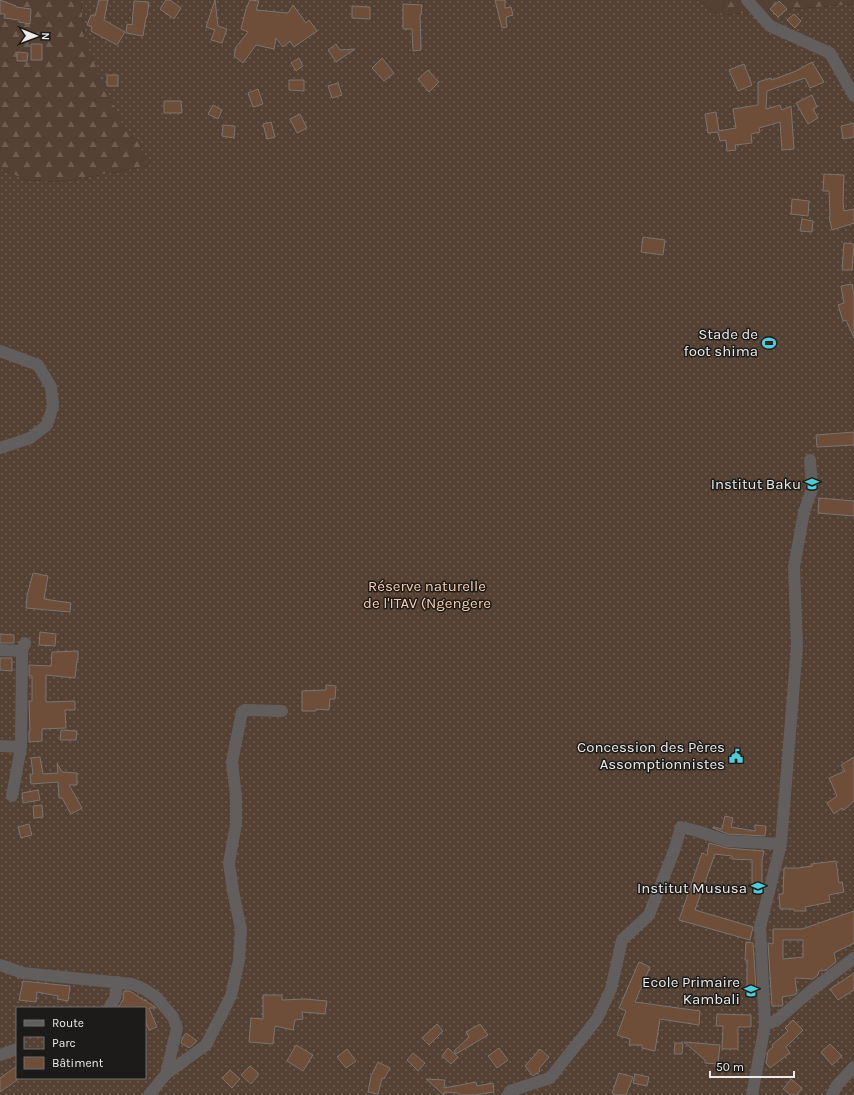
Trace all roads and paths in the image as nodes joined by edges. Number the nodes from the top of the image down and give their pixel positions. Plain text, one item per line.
1 (747, 0) edge
2 (854, 96) edge
3 (0, 351) edge
4 (0, 448) edge
5 (810, 460) dead end
6 (0, 650) edge
7 (282, 711) dead end
8 (0, 746) edge
9 (21, 747) junction
10 (12, 796) dead end
11 (781, 844) junction
12 (854, 958) edge
13 (0, 965) edge
14 (118, 982) junction
15 (110, 1007) edge
16 (765, 1025) junction
17 (16, 1049) edge
18 (0, 1055) edge
19 (854, 1067) edge
20 (166, 1074) junction
21 (149, 1095) edge
22 (508, 1095) edge
23 (752, 1095) edge
24 (832, 1095) edge

1 - 2 street
3 - 4 street
5 - 11 street
6 - 9 street
7 - 20 street
8 - 9 street
9 - 10 street
11 - 16 street
11 - 22 street
12 - 16 street
13 - 14 street
14 - 15 street
14 - 20 street
16 - 23 street
17 - 18 street
19 - 24 street
20 - 21 street

